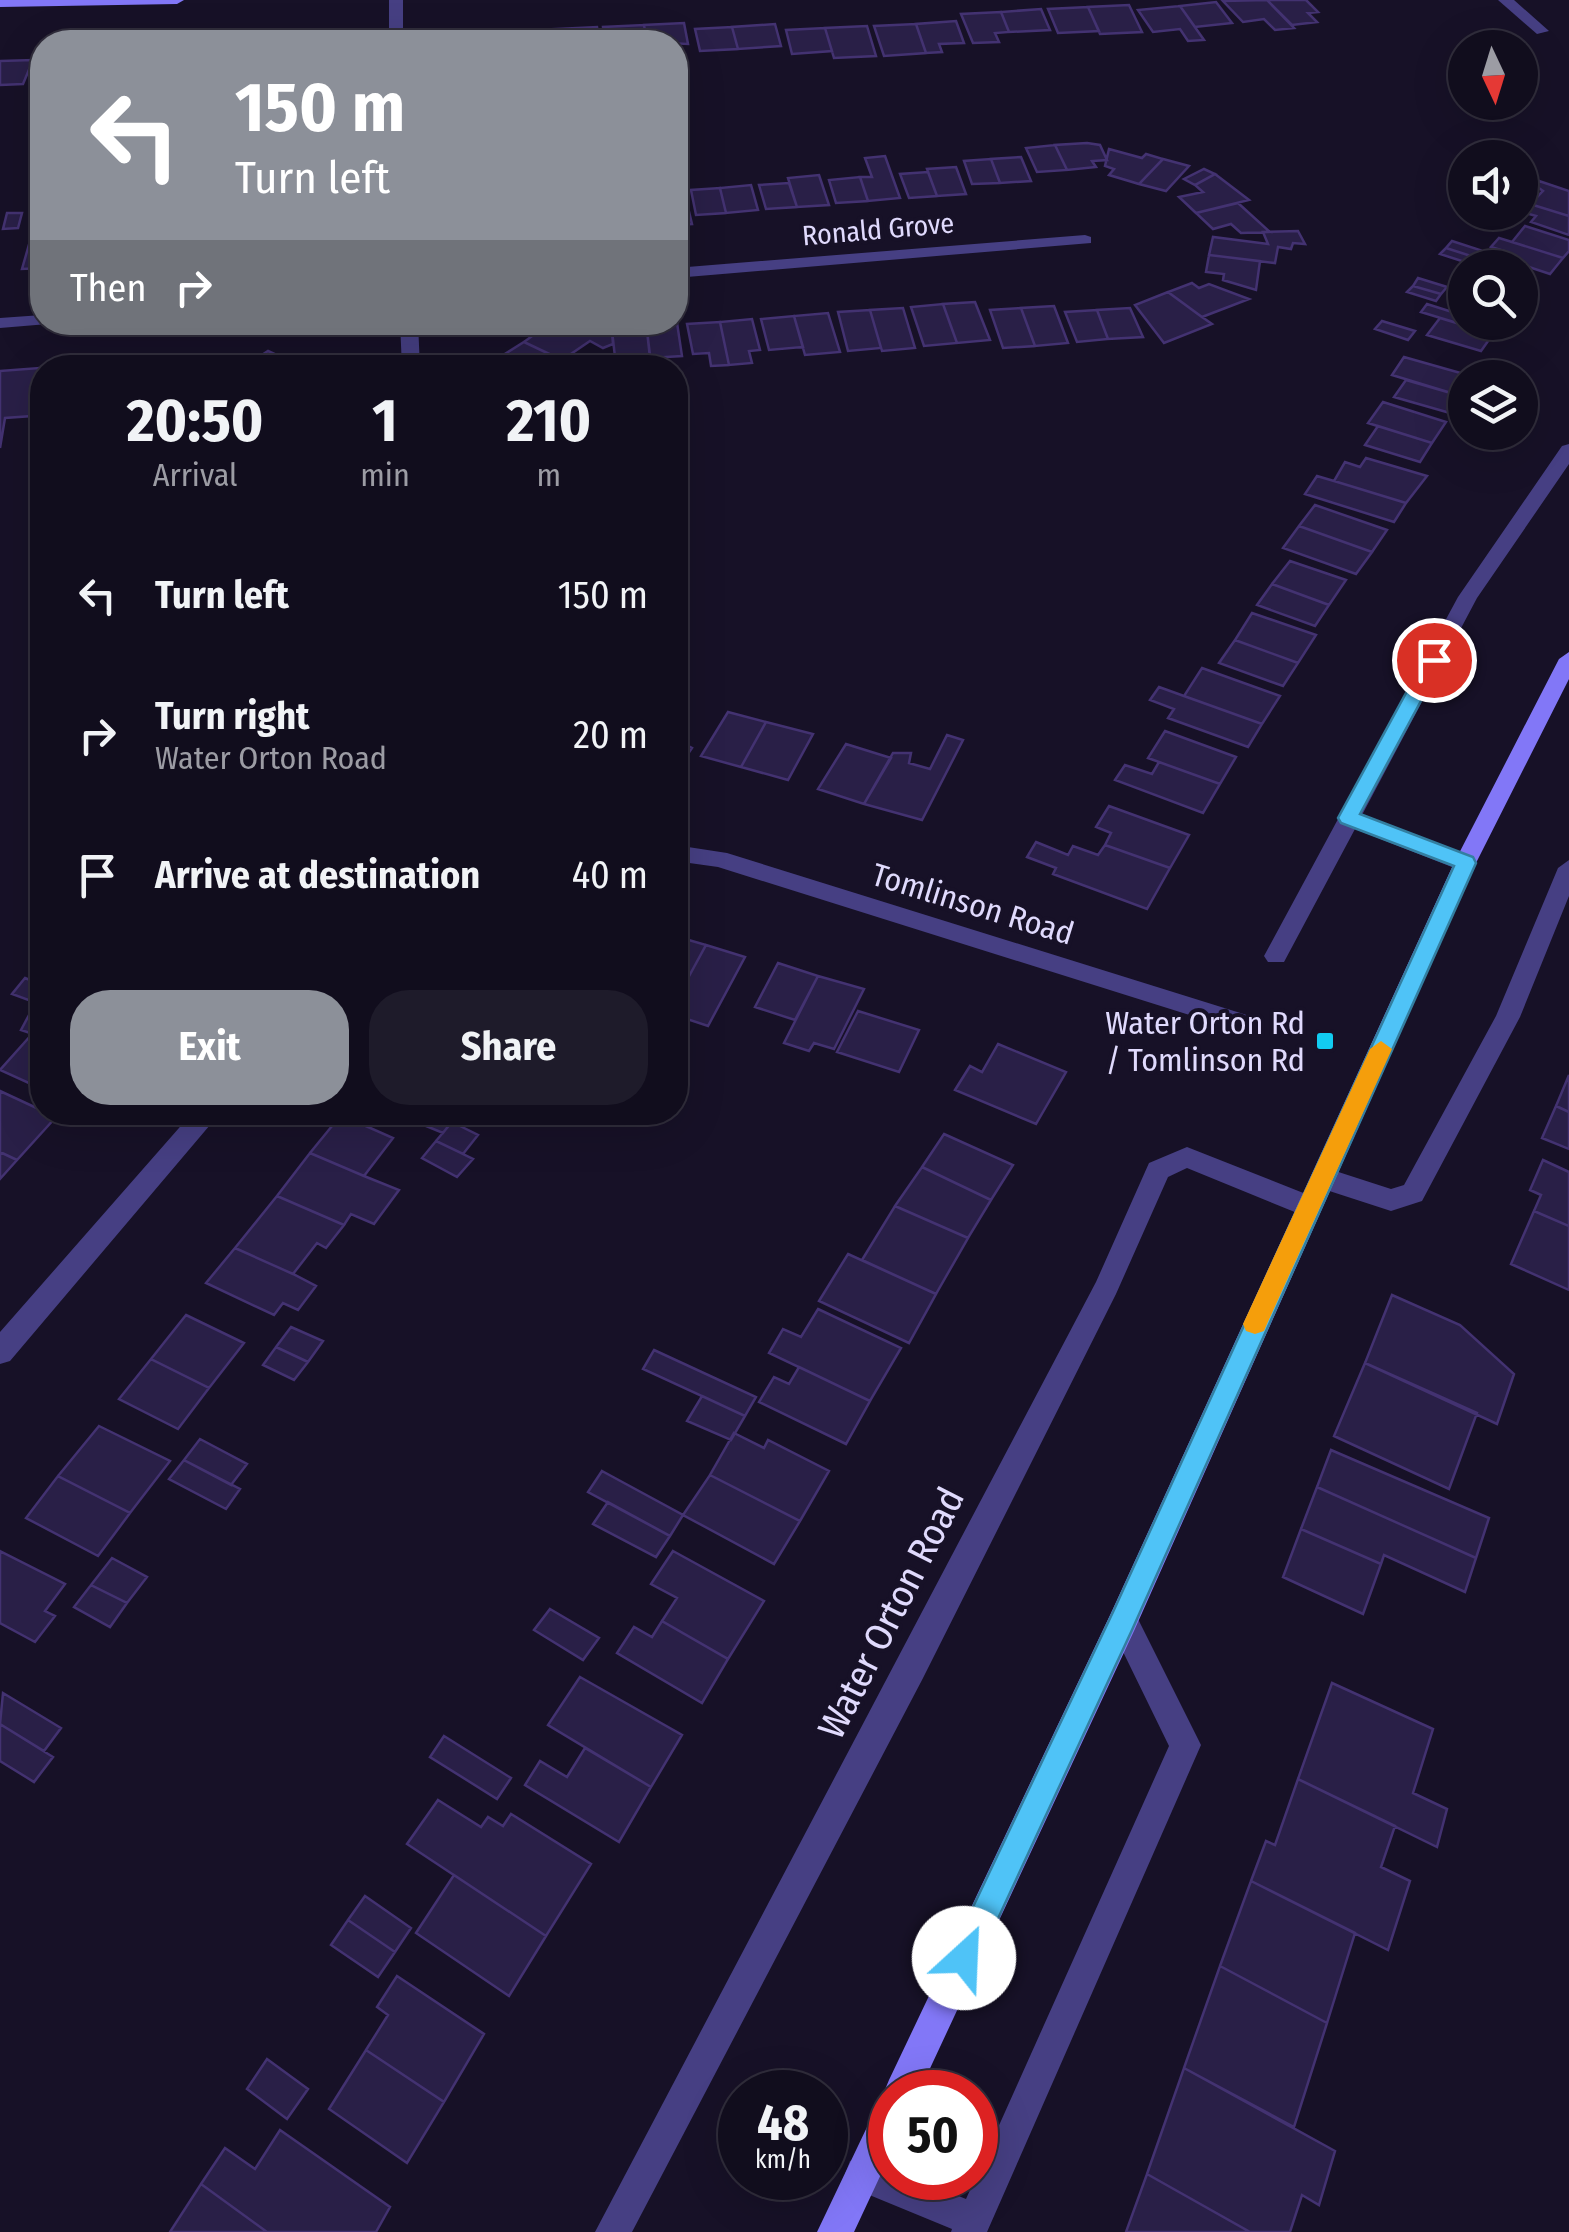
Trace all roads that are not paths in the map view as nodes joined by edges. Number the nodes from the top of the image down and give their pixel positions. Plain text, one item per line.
1 (177, 0) edge
2 (396, 0) edge
3 (1505, 0) edge
4 (0, 3) edge
5 (396, 30) edge
6 (1542, 30) dead end
7 (1085, 240) dead end
8 (688, 272) edge
9 (30, 321) edge
10 (0, 323) edge
11 (1569, 450) edge
12 (1569, 659) edge
13 (1348, 818) junction
14 (688, 855) edge
15 (1466, 863) junction
16 (1569, 868) edge
17 (1276, 956) dead end
18 (1250, 1025) dead end
19 (198, 1125) edge
20 (1323, 1178) junction
21 (1308, 1206) junction
22 (0, 1352) edge
23 (1123, 1621) junction
24 (911, 2070) edge
25 (868, 2163) edge
26 (863, 2174) junction
27 (971, 2226) edge
28 (612, 2232) edge
29 (835, 2232) edge

1 - 4 main road
2 - 5 street
3 - 6 street
7 - 8 street, Ronald Grove
9 - 10 street
11 - 13 street
12 - 15 main road
13 - 15 street
13 - 17 street
14 - 18 street, Tomlinson Road
15 - 20 main road
16 - 20 street
19 - 22 street
20 - 21 main road
21 - 23 main road
21 - 28 street, Water Orton Road
23 - 24 main road
23 - 27 street
25 - 26 main road
26 - 27 street
26 - 29 main road

